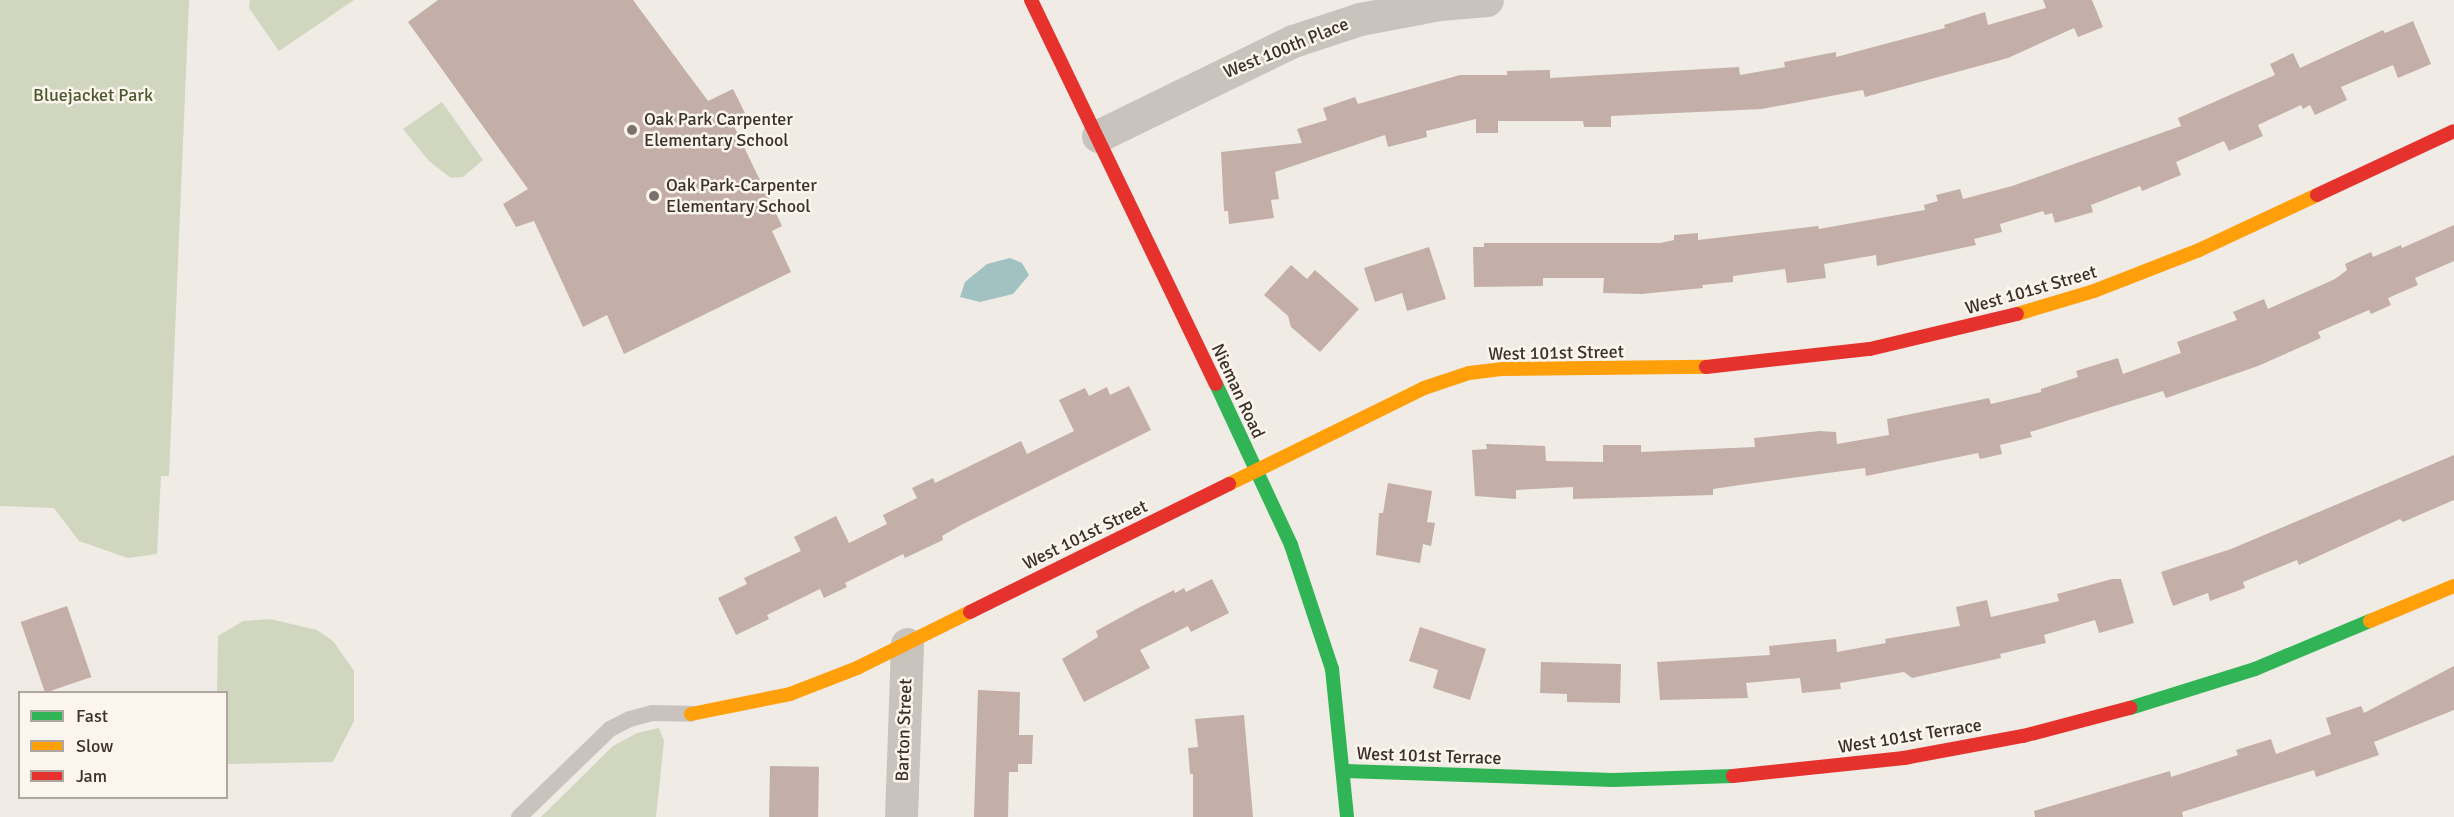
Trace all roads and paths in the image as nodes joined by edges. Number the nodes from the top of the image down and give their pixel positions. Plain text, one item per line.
1 (1031, 0) edge
2 (1487, 0) edge
3 (2454, 132) edge
4 (1098, 136) junction
5 (1256, 471) junction
6 (2454, 586) edge
7 (907, 644) junction
8 (691, 714) joint
9 (1345, 771) junction
10 (519, 817) edge
11 (901, 817) edge
12 (1347, 817) edge

1 - 4 street, Nieman Road
2 - 4 street, West 100th Place
3 - 5 street, West 101st Street
4 - 5 street, Nieman Road
5 - 7 street, West 101st Street
5 - 9 street, Nieman Road
6 - 9 street, West 101st Terrace
7 - 8 street, West 101st Street
7 - 11 street, Barton Street
8 - 10 lane
9 - 12 street, Nieman Road

